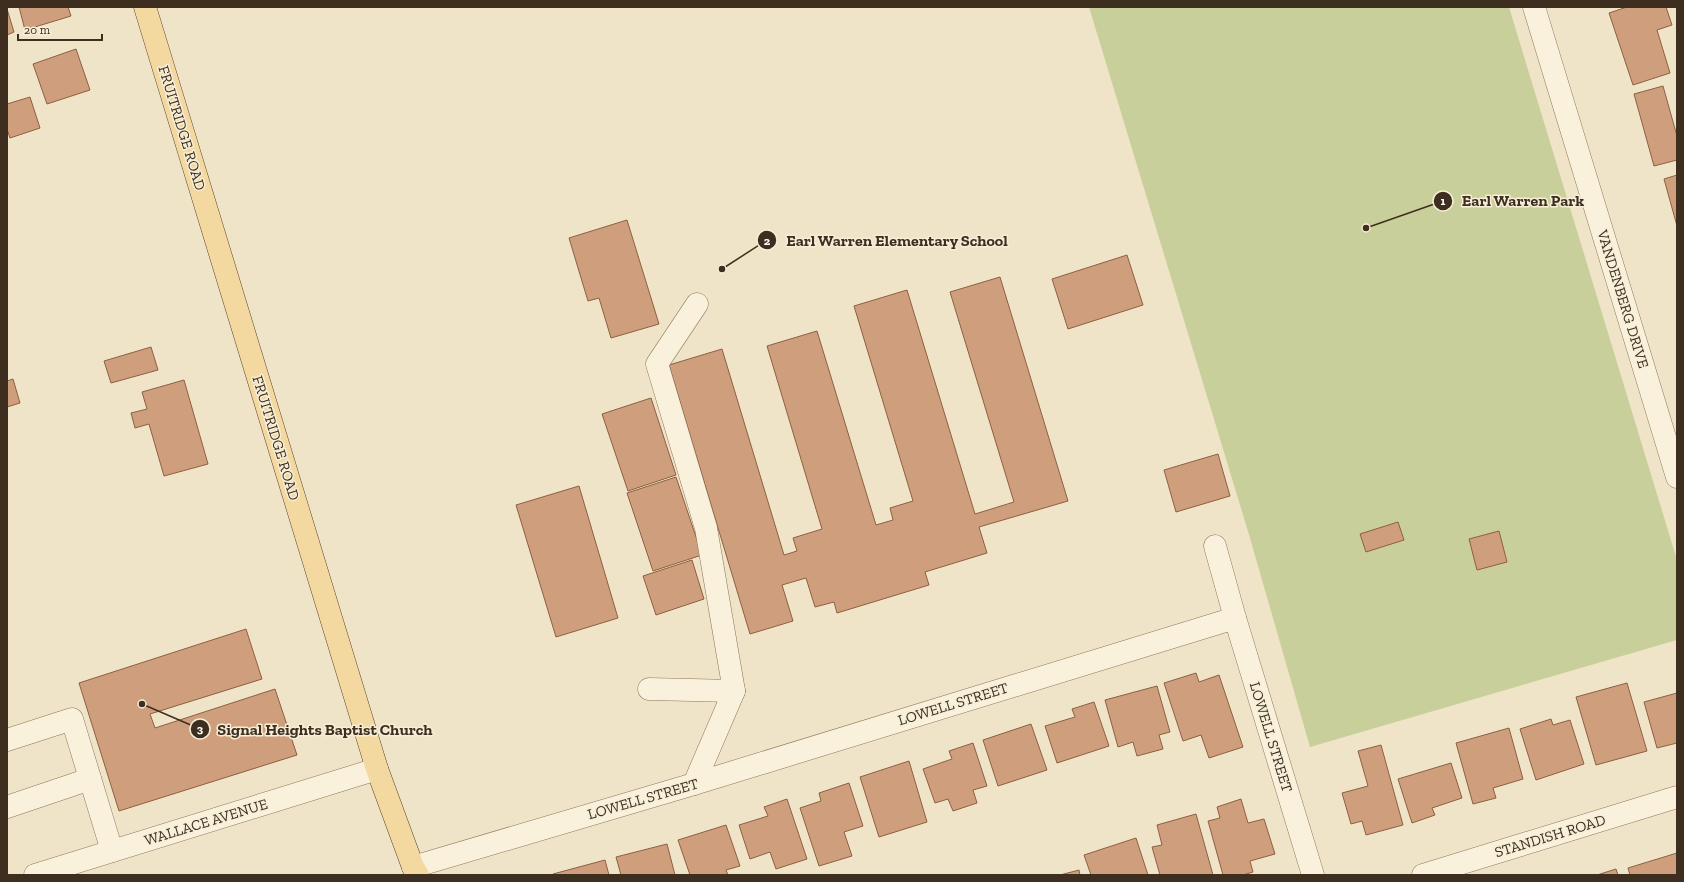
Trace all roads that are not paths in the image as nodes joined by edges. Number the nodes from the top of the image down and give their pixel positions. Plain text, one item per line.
1 (1534, 7) edge
2 (150, 8) edge
3 (697, 304) dead end
4 (1676, 471) edge
5 (1215, 546) dead end
6 (1235, 618) junction
7 (649, 689) dead end
8 (734, 691) junction
9 (7, 740) edge
10 (377, 769) junction
11 (90, 779) junction
12 (694, 784) junction
13 (1677, 797) edge
14 (7, 807) edge
15 (112, 851) junction
16 (415, 872) edge
17 (35, 875) edge
18 (1314, 875) edge
19 (1423, 875) edge

1 - 4 street, VANDENBERG DRIVE
2 - 10 main road, FRUITRIDGE ROAD
3 - 8 street
5 - 6 street
6 - 12 street, LOWELL STREET
6 - 18 street, LOWELL STREET
7 - 8 street
8 - 12 street
9 - 11 street
10 - 15 street, WALLACE AVENUE
10 - 16 main road, FRUITRIDGE ROAD
11 - 14 street
11 - 15 street
12 - 16 street, LOWELL STREET
13 - 19 street, STANDISH ROAD
15 - 17 street, WALLACE AVENUE

